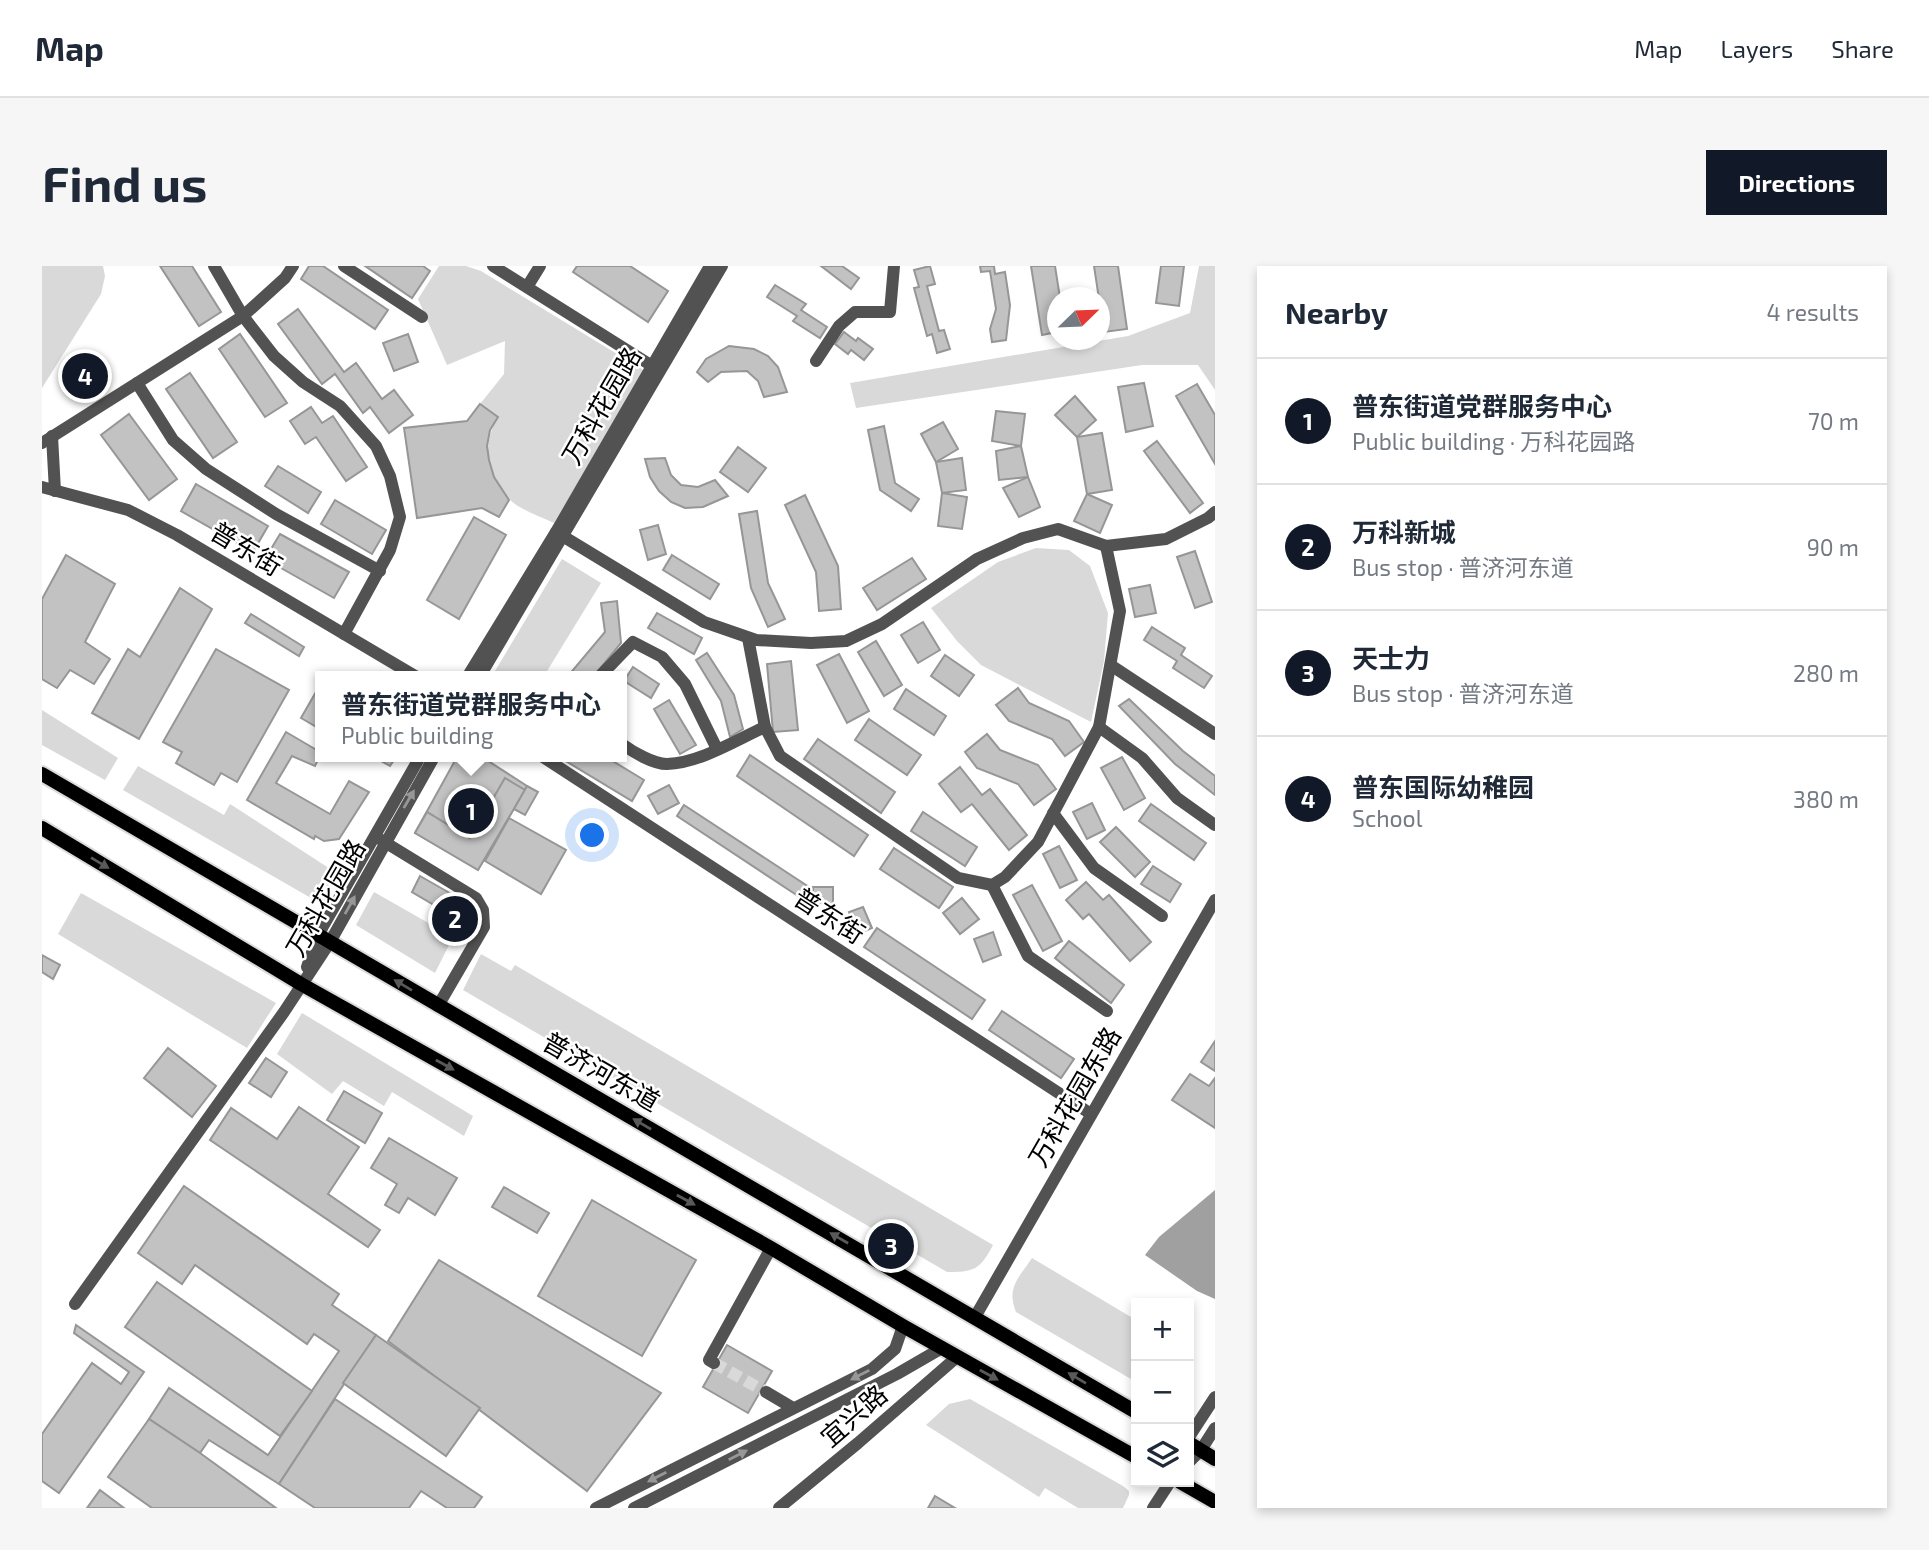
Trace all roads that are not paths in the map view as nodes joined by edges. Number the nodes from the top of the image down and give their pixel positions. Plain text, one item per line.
1 (214, 266) edge
2 (293, 266) edge
3 (344, 266) edge
4 (493, 266) edge
5 (540, 266) edge
6 (710, 266) edge
7 (722, 266) edge
8 (894, 266) edge
9 (527, 287) junction
10 (243, 316) junction
11 (422, 317) dead end
12 (816, 361) dead end
13 (656, 369) junction
14 (137, 383) junction
15 (47, 439) edge
16 (48, 489) edge
17 (1215, 512) edge
18 (559, 535) junction
19 (1106, 546) junction
20 (380, 571) junction
21 (344, 634) junction
22 (748, 638) junction
23 (1112, 666) junction
24 (407, 671) edge
25 (471, 671) edge
26 (483, 671) edge
27 (605, 671) edge
28 (1099, 726) junction
29 (765, 727) junction
30 (1215, 734) edge
31 (627, 748) edge
32 (717, 749) junction
33 (418, 762) edge
34 (431, 762) edge
35 (550, 762) edge
36 (42, 774) edge
37 (1053, 813) junction
38 (1215, 825) edge
39 (42, 828) edge
40 (380, 839) junction
41 (992, 885) junction
42 (1215, 900) edge
43 (1162, 916) dead end
44 (324, 938) junction
45 (301, 984) junction
46 (438, 1006) junction
47 (1107, 1011) dead end
48 (1091, 1114) junction
49 (771, 1248) junction
50 (75, 1304) dead end
51 (975, 1317) junction
52 (903, 1326) junction
53 (942, 1348) junction
54 (957, 1357) junction
55 (714, 1363) dead end
56 (765, 1392) tunnel mouth
57 (1215, 1397) edge
58 (793, 1408) junction
59 (1131, 1409) edge
60 (1215, 1428) edge
61 (1194, 1429) edge
62 (1195, 1447) edge
63 (1131, 1454) edge
64 (1215, 1459) edge
65 (1167, 1487) edge
66 (1189, 1487) edge
67 (1215, 1502) edge
68 (596, 1508) edge
69 (634, 1508) edge
70 (779, 1508) edge
71 (1153, 1508) edge

1 - 10 street
2 - 10 street
3 - 11 street
4 - 9 street
5 - 9 street
6 - 13 street, 万科花园路
7 - 13 street, 万科花园路
8 - 12 street
9 - 13 street
10 - 14 street
10 - 20 street
13 - 18 street, 万科花园路
14 - 15 street
14 - 20 street
15 - 16 street
16 - 21 street, 普东街
17 - 19 street
18 - 22 street
18 - 25 street, 万科花园路
18 - 26 street, 万科花园路
19 - 22 street
19 - 23 street
20 - 21 street
21 - 24 street, 普东街
22 - 29 street
23 - 28 street
23 - 30 street
27 - 32 street
28 - 37 street
28 - 38 street
29 - 32 street
29 - 41 street
31 - 32 street
33 - 40 street, 万科花园路
40 -> 34 street, 万科花园路
35 - 48 street, 普东街
36 - 44 main road, 普济河东道
37 - 41 street
37 - 43 street
39 -> 45 main road
40 - 44 street, 万科花园路
40 - 46 street
41 - 47 street
42 - 48 street, 万科花园东路
44 - 45 street, 万科花园路
46 -> 44 main road, 普济河东道
45 -> 49 main road
45 - 50 street, 万科花园路
51 -> 46 main road, 普济河东道
48 - 51 street, 万科花园东路
49 - 52 main road
49 - 55 street
59 -> 51 main road, 普济河东道
52 - 53 main road
52 -> 58 street
53 - 54 main road
69 -> 53 street
54 -> 63 main road
54 - 70 street, 宜兴路
56 - 58 street
57 - 61 street
58 -> 68 street
60 - 62 street
62 - 64 main road
65 - 71 street
66 - 67 main road

